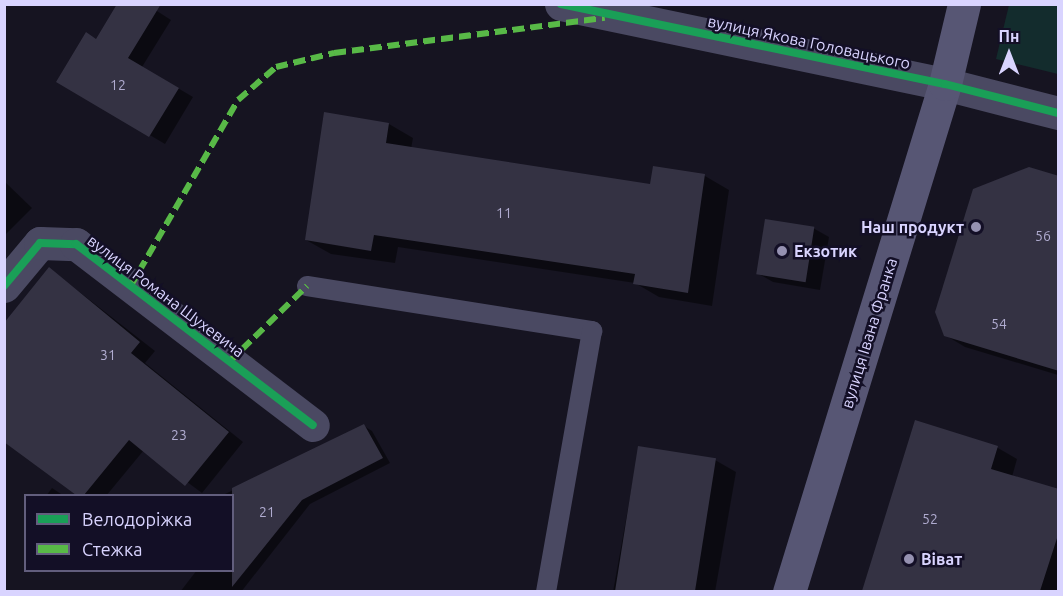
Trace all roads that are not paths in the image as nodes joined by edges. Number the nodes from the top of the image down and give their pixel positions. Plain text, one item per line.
1 (561, 4) edge
2 (964, 4) edge
3 (945, 84) junction
4 (1059, 113) edge
5 (4, 286) edge
6 (307, 286) dead end
7 (313, 425) dead end
8 (546, 591) edge
9 (789, 591) edge

1 - 3 street, вулиця Якова Головацького
2 - 3 main road, вулиця Івана Франка
3 - 4 street, вулиця Якова Головацького
3 - 9 main road, вулиця Івана Франка
5 - 7 street, вулиця Романа Шухевича
6 - 8 lane

